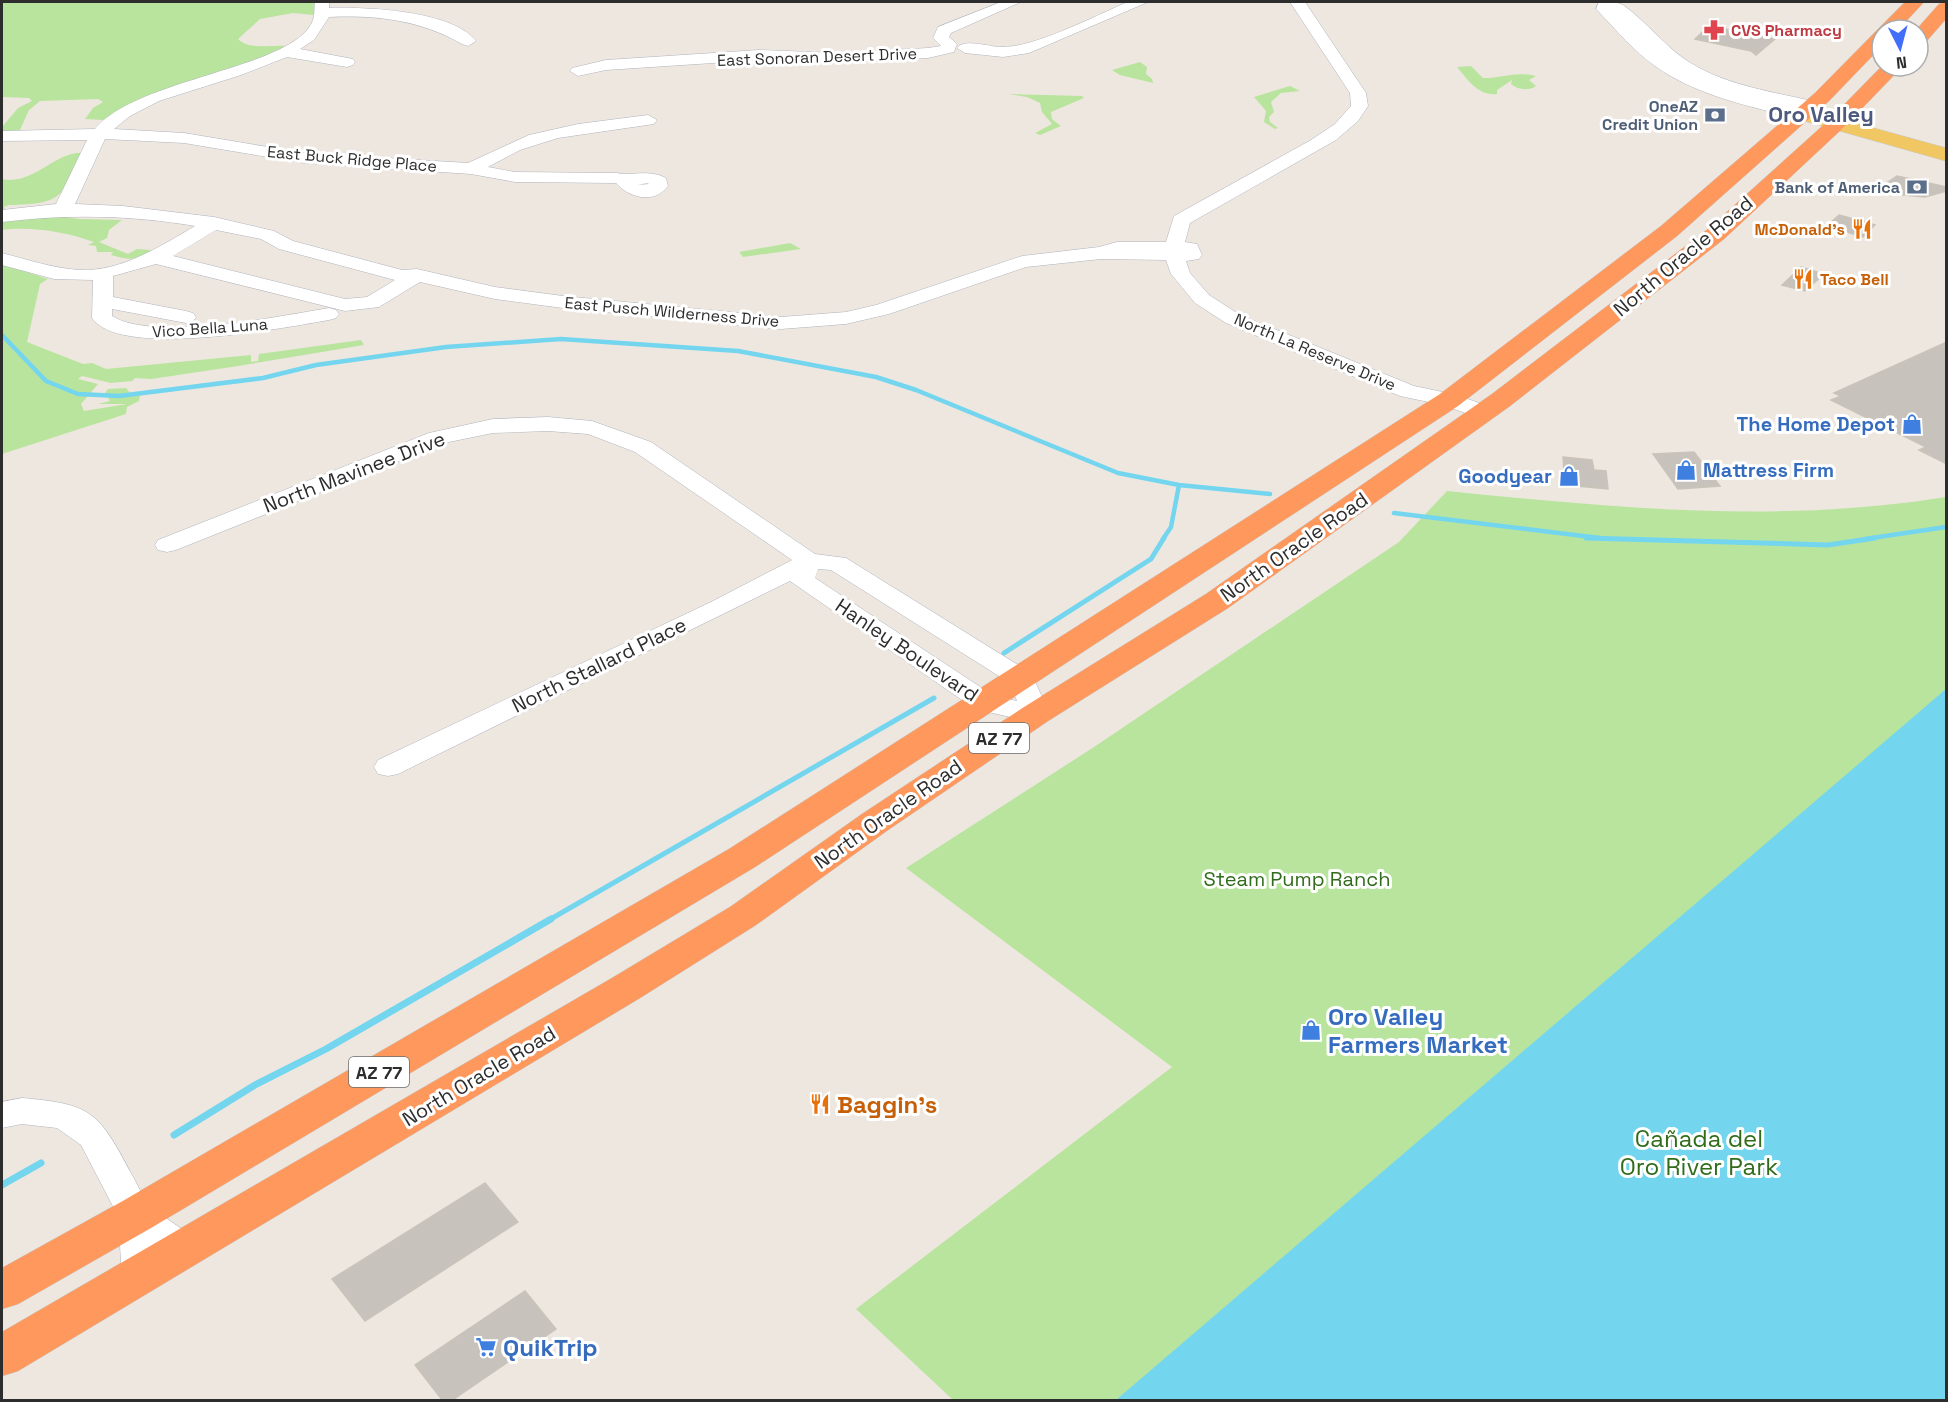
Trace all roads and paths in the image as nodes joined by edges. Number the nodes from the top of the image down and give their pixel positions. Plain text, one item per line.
1 (1013, 2) edge
2 (1140, 2) edge
3 (1298, 2) edge
4 (1915, 2) edge
5 (323, 7) edge
6 (1947, 8) edge
7 (1899, 18) edge
8 (1930, 26) edge
9 (468, 41) dead end
10 (954, 47) junction
11 (1870, 51) edge
12 (286, 52) junction
13 (347, 62) dead end
14 (578, 71) dead end
15 (1697, 78) junction
16 (1876, 78) edge
17 (1823, 115) junction
18 (648, 120) dead end
19 (100, 134) junction
20 (2, 136) edge
21 (1947, 145) edge
22 (1947, 154) edge
23 (471, 169) junction
24 (630, 181) dead end
25 (63, 209) junction
26 (4, 215) edge
27 (214, 223) junction
28 (283, 241) junction
29 (1037, 241) dead end
30 (1014, 246) dead end
31 (1101, 253) junction
32 (1182, 256) junction
33 (156, 258) junction
34 (2, 259) edge
35 (103, 273) junction
36 (417, 275) junction
37 (102, 304) junction
38 (329, 314) dead end
39 (186, 318) dead end
40 (1449, 400) junction
41 (1482, 412) junction
42 (167, 545) dead end
43 (809, 561) junction
44 (1022, 679) junction
45 (985, 703) junction
46 (1036, 714) junction
47 (388, 767) dead end
48 (2, 1115) edge
49 (136, 1215) junction
50 (183, 1251) junction
51 (140, 1276) junction
52 (2, 1290) edge
53 (2, 1356) edge

1 - 10 street
2 - 10 street, East Sonoran Desert Drive
3 - 32 street
4 - 7 highway
5 - 9 street
5 - 12 street
6 - 8 highway
10 - 14 street, East Sonoran Desert Drive
11 - 17 highway, North Oracle Road / AZ 77
12 - 13 street
12 - 19 street
15 - 15 street
15 - 17 street
16 - 17 highway, North Oracle Road / AZ 77
17 - 21 main road
17 - 22 main road
17 - 40 highway, North Oracle Road / AZ 77
17 - 41 highway, North Oracle Road / AZ 77
18 - 23 street
19 - 20 street, East Buck Ridge Place
19 - 23 street, East Buck Ridge Place
19 - 25 street
23 - 24 street, East Buck Ridge Place
25 - 26 street, East Pusch Wilderness Drive
25 - 27 street, East Pusch Wilderness Drive
27 - 28 street, East Pusch Wilderness Drive
27 - 33 street
28 - 36 street, East Pusch Wilderness Drive
28 - 36 street, East Pusch Wilderness Drive
29 - 30 street
31 - 32 street, East Pusch Wilderness Drive
31 - 32 street, East Pusch Wilderness Drive
31 - 36 street, East Pusch Wilderness Drive
32 - 40 street, North La Reserve Drive
33 - 35 street
33 - 36 street
34 - 35 street
35 - 37 street
37 - 38 street, Vico Bella Luna
37 - 39 street
40 - 41 street, North La Reserve Drive
40 - 44 highway, North Oracle Road / AZ 77
41 - 46 highway, North Oracle Road / AZ 77
42 - 43 street, North Mavinee Drive
43 - 44 street
43 - 45 street, Hanley Boulevard
43 - 47 street, North Stallard Place
44 - 45 highway, North Oracle Road / AZ 77
44 - 46 street
45 - 46 street, Hanley Boulevard
45 - 49 highway, North Oracle Road / AZ 77
46 - 50 highway, North Oracle Road / AZ 77
48 - 49 street
49 - 50 street
49 - 51 street
49 - 52 highway, North Oracle Road / AZ 77
50 - 51 highway, North Oracle Road / AZ 77
51 - 53 highway, North Oracle Road / AZ 77

